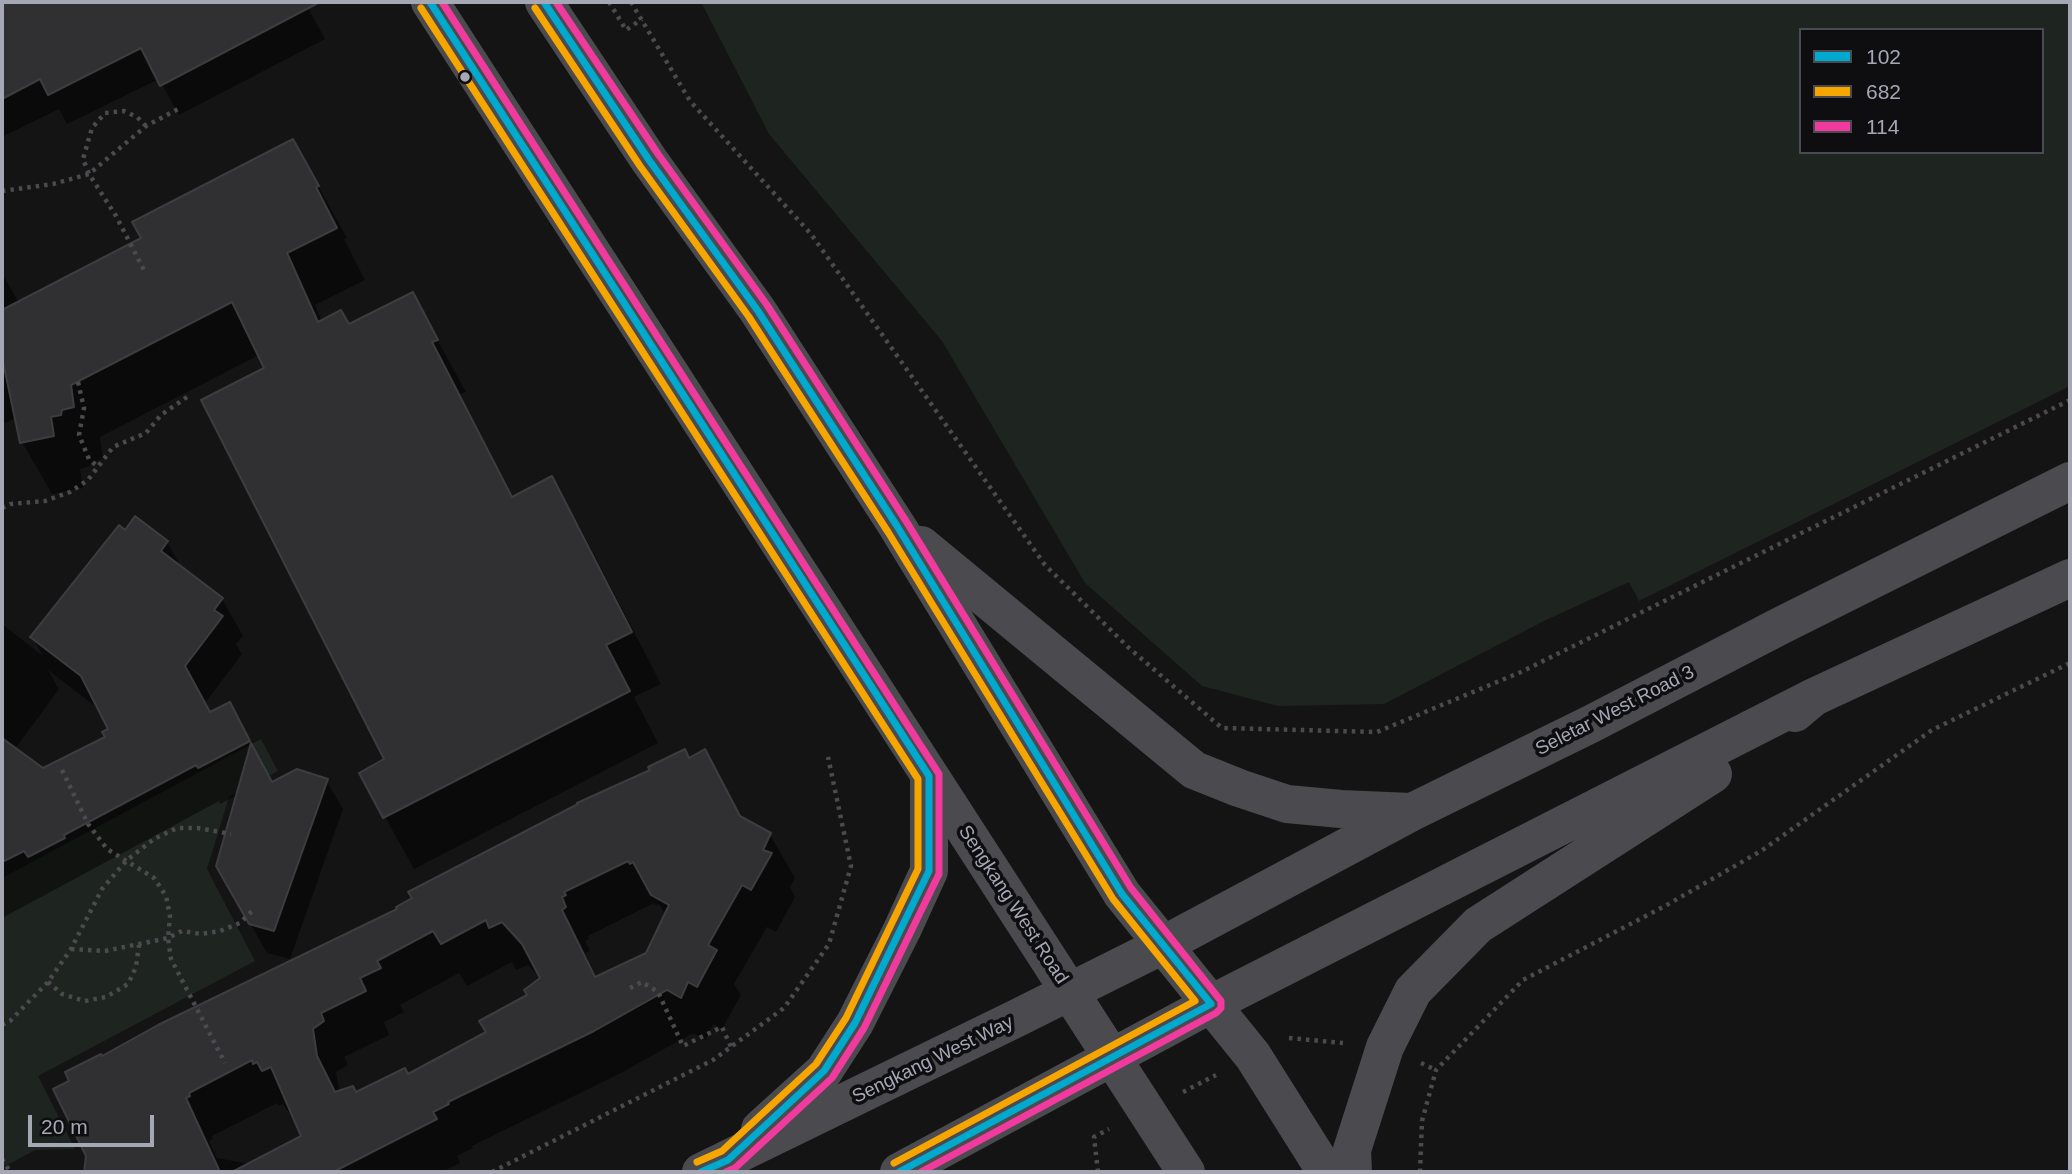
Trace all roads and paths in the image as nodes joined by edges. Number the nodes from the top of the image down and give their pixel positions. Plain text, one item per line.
1 (430, 2) edge
2 (544, 2) edge
3 (609, 2) edge
4 (631, 2) edge
5 (642, 19) junction
6 (178, 109) dead end
7 (146, 126) junction
8 (89, 174) junction
9 (2, 191) edge
10 (146, 274) dead end
11 (78, 382) dead end
12 (187, 397) dead end
13 (2070, 400) edge
14 (98, 467) junction
15 (2070, 481) edge
16 (2, 508) edge
17 (897, 526) junction
18 (2070, 578) edge
19 (2070, 663) edge
20 (1814, 697) junction
21 (828, 757) dead end
22 (62, 770) dead end
23 (929, 776) junction
24 (1412, 812) junction
25 (231, 834) dead end
26 (127, 860) junction
27 (254, 909) dead end
28 (168, 938) junction
29 (139, 945) junction
30 (1163, 945) junction
31 (71, 949) junction
32 (48, 982) junction
33 (630, 988) dead end
34 (1069, 991) junction
35 (1211, 1004) junction
36 (2, 1025) edge
37 (731, 1047) junction
38 (1113, 1057) junction
39 (225, 1063) dead end
40 (2, 1159) edge
41 (714, 1166) edge
42 (10, 1172) edge
43 (492, 1172) edge
44 (899, 1172) edge
45 (1186, 1172) edge
46 (1326, 1172) edge
47 (1353, 1172) edge
48 (1420, 1172) edge

1 - 23 main road, Sengkang West Road
2 - 17 main road
3 - 5 path
4 - 5 path
5 - 13 path
6 - 7 path
7 - 8 path
7 - 8 path
8 - 9 path
8 - 10 path
11 - 14 path
12 - 14 path
14 - 16 path
15 - 24 main road, Seletar West Road 3
17 - 24 main road
17 - 30 main road
18 - 20 main road
19 - 48 path
20 - 35 main road
20 - 47 main road
21 - 37 path
22 - 26 path
23 - 34 main road, Sengkang West Road
23 - 41 main road
24 - 30 main road, Seletar West Road 3
25 - 26 path
26 - 28 path
26 - 31 path
27 - 28 path
28 - 29 path
28 - 39 path
29 - 31 path
29 - 32 path
30 - 34 main road, Sengkang West Way
30 - 35 main road
31 - 32 path
32 - 36 path
33 - 37 path
34 - 38 main road, Sengkang West Road
34 - 41 main road, Sengkang West Way
35 - 38 main road
35 - 46 main road
37 - 43 path
38 - 44 main road
38 - 45 main road, Sengkang West Road
40 - 42 path

